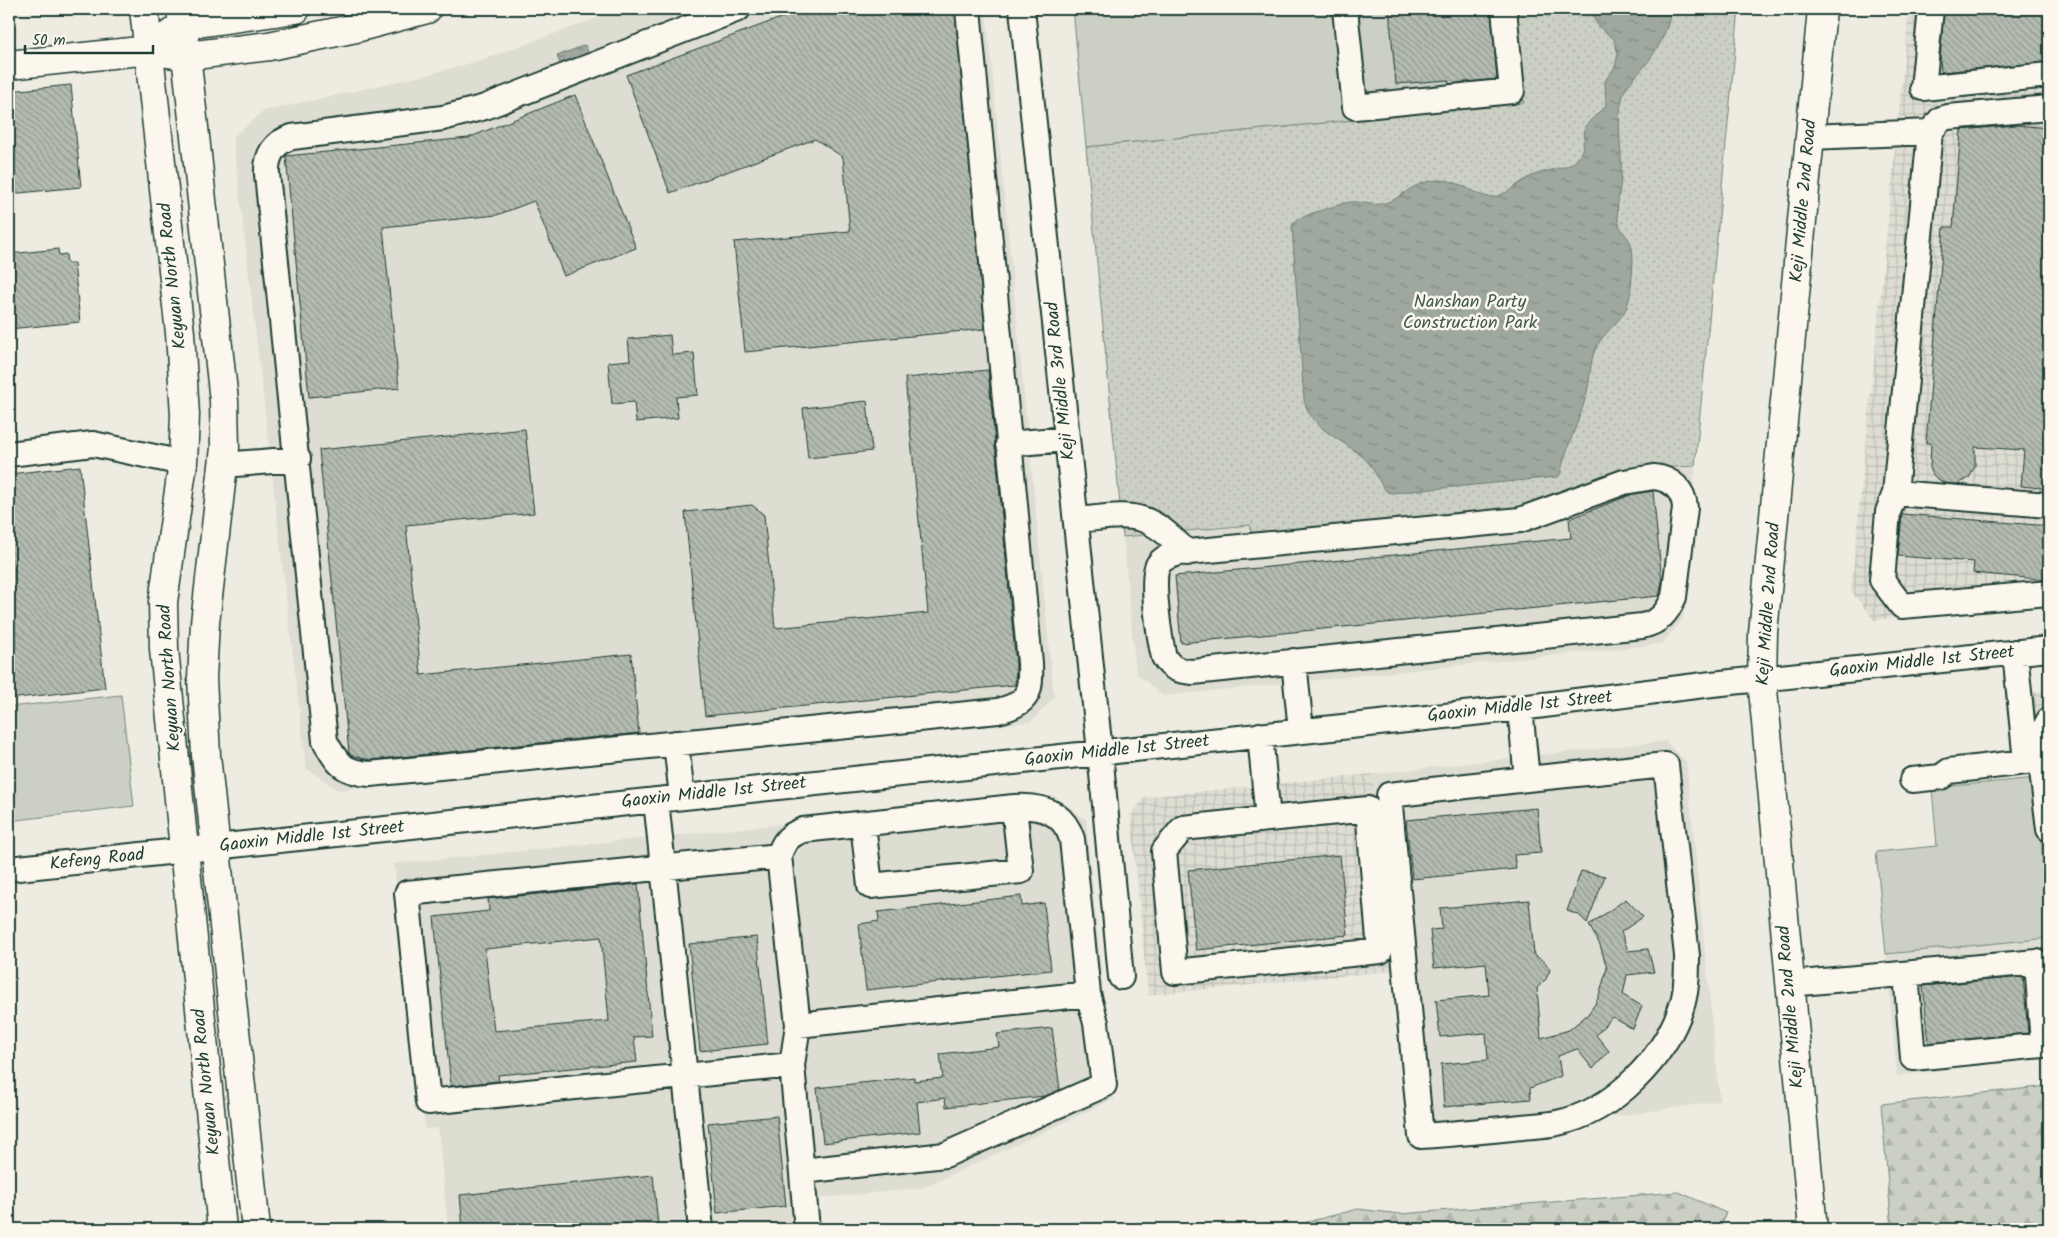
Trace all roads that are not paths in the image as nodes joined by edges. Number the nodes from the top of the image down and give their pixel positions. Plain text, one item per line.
1 (144, 9) edge
2 (296, 9) edge
3 (428, 9) edge
4 (738, 9) edge
5 (968, 9) edge
6 (1022, 9) edge
7 (1345, 9) edge
8 (1504, 9) edge
9 (1822, 9) edge
10 (1931, 9) edge
11 (182, 17) edge
12 (149, 50) junction
13 (187, 56) junction
14 (9, 65) edge
15 (2049, 75) edge
16 (2049, 108) edge
17 (1930, 132) junction
18 (1810, 137) junction
19 (1067, 439) junction
20 (1008, 444) junction
21 (9, 454) edge
22 (298, 459) junction
23 (182, 464) junction
24 (223, 465) junction
25 (1895, 493) junction
26 (2049, 505) edge
27 (1076, 520) junction
28 (1187, 553) junction
29 (2049, 593) edge
30 (2049, 649) edge
31 (2016, 652) junction
32 (1294, 661) junction
33 (1762, 679) junction
34 (1520, 708) junction
35 (2049, 720) edge
36 (1301, 731) junction
37 (1260, 735) junction
38 (676, 743) junction
39 (1100, 752) junction
40 (1527, 780) junction
41 (1912, 780) dead end
42 (682, 797) junction
43 (656, 800) junction
44 (1014, 807) junction
45 (1268, 819) junction
46 (863, 824) junction
47 (2049, 829) edge
48 (216, 847) junction
49 (184, 850) junction
50 (779, 856) junction
51 (663, 867) junction
52 (9, 869) edge
53 (1906, 974) junction
54 (1121, 977) dead end
55 (1789, 984) junction
56 (1088, 994) junction
57 (798, 1025) junction
58 (792, 1065) junction
59 (685, 1076) junction
60 (802, 1171) junction
61 (222, 1229) edge
62 (256, 1229) edge
63 (702, 1229) edge
64 (807, 1229) edge
65 (1812, 1229) edge

1 - 12 main road, Keyuan North Road
2 - 11 main road
3 - 13 main road
4 - 22 street
5 - 20 street
6 - 19 street, Keji Middle 3rd Road
7 - 8 street
9 - 18 main road, Keji Middle 2nd Road
10 - 15 street
11 - 12 main road
11 - 13 main road, Keyuan North Road
12 - 13 main road
12 - 14 main road
12 - 23 main road, Keyuan North Road
13 - 24 main road, Keyuan North Road
16 - 17 street
17 - 18 street
17 - 25 street
18 - 33 main road, Keji Middle 2nd Road
19 - 20 street
19 - 27 street, Keji Middle 3rd Road
20 - 38 street
21 - 23 street
22 - 24 street
22 - 38 street
23 - 49 main road, Keyuan North Road
24 - 48 main road, Keyuan North Road
25 - 26 street
25 - 29 street
27 - 28 street
27 - 39 street, Keji Middle 3rd Road
28 - 32 street
28 - 32 street
30 - 31 street, Gaoxin Middle 1st Street
31 - 33 street, Gaoxin Middle 1st Street
31 - 41 street
32 - 36 street
33 - 34 street, Gaoxin Middle 1st Street
33 - 55 main road, Keji Middle 2nd Road
34 - 36 street, Gaoxin Middle 1st Street
34 - 40 street
35 - 47 street
36 - 37 street, Gaoxin Middle 1st Street
37 - 39 street, Gaoxin Middle 1st Street
37 - 45 street
38 - 42 street
39 - 42 street, Gaoxin Middle 1st Street
39 - 54 street, Keji Middle 3rd Road
40 - 40 street
42 - 43 street, Gaoxin Middle 1st Street
43 - 48 street, Gaoxin Middle 1st Street
43 - 51 street
44 - 46 street
44 - 46 street
44 - 56 street
45 - 45 street
46 - 50 street
48 - 49 street, Gaoxin Middle 1st Street
48 - 62 main road, Keyuan North Road
49 - 52 street, Kefeng Road
49 - 61 main road, Keyuan North Road
50 - 51 street
50 - 57 street
51 - 59 street
51 - 59 street
53 - 53 street
53 - 55 street
55 - 65 main road, Keji Middle 2nd Road
56 - 57 street
56 - 60 street
57 - 58 street
58 - 59 street
58 - 60 street
59 - 63 street
60 - 64 street

